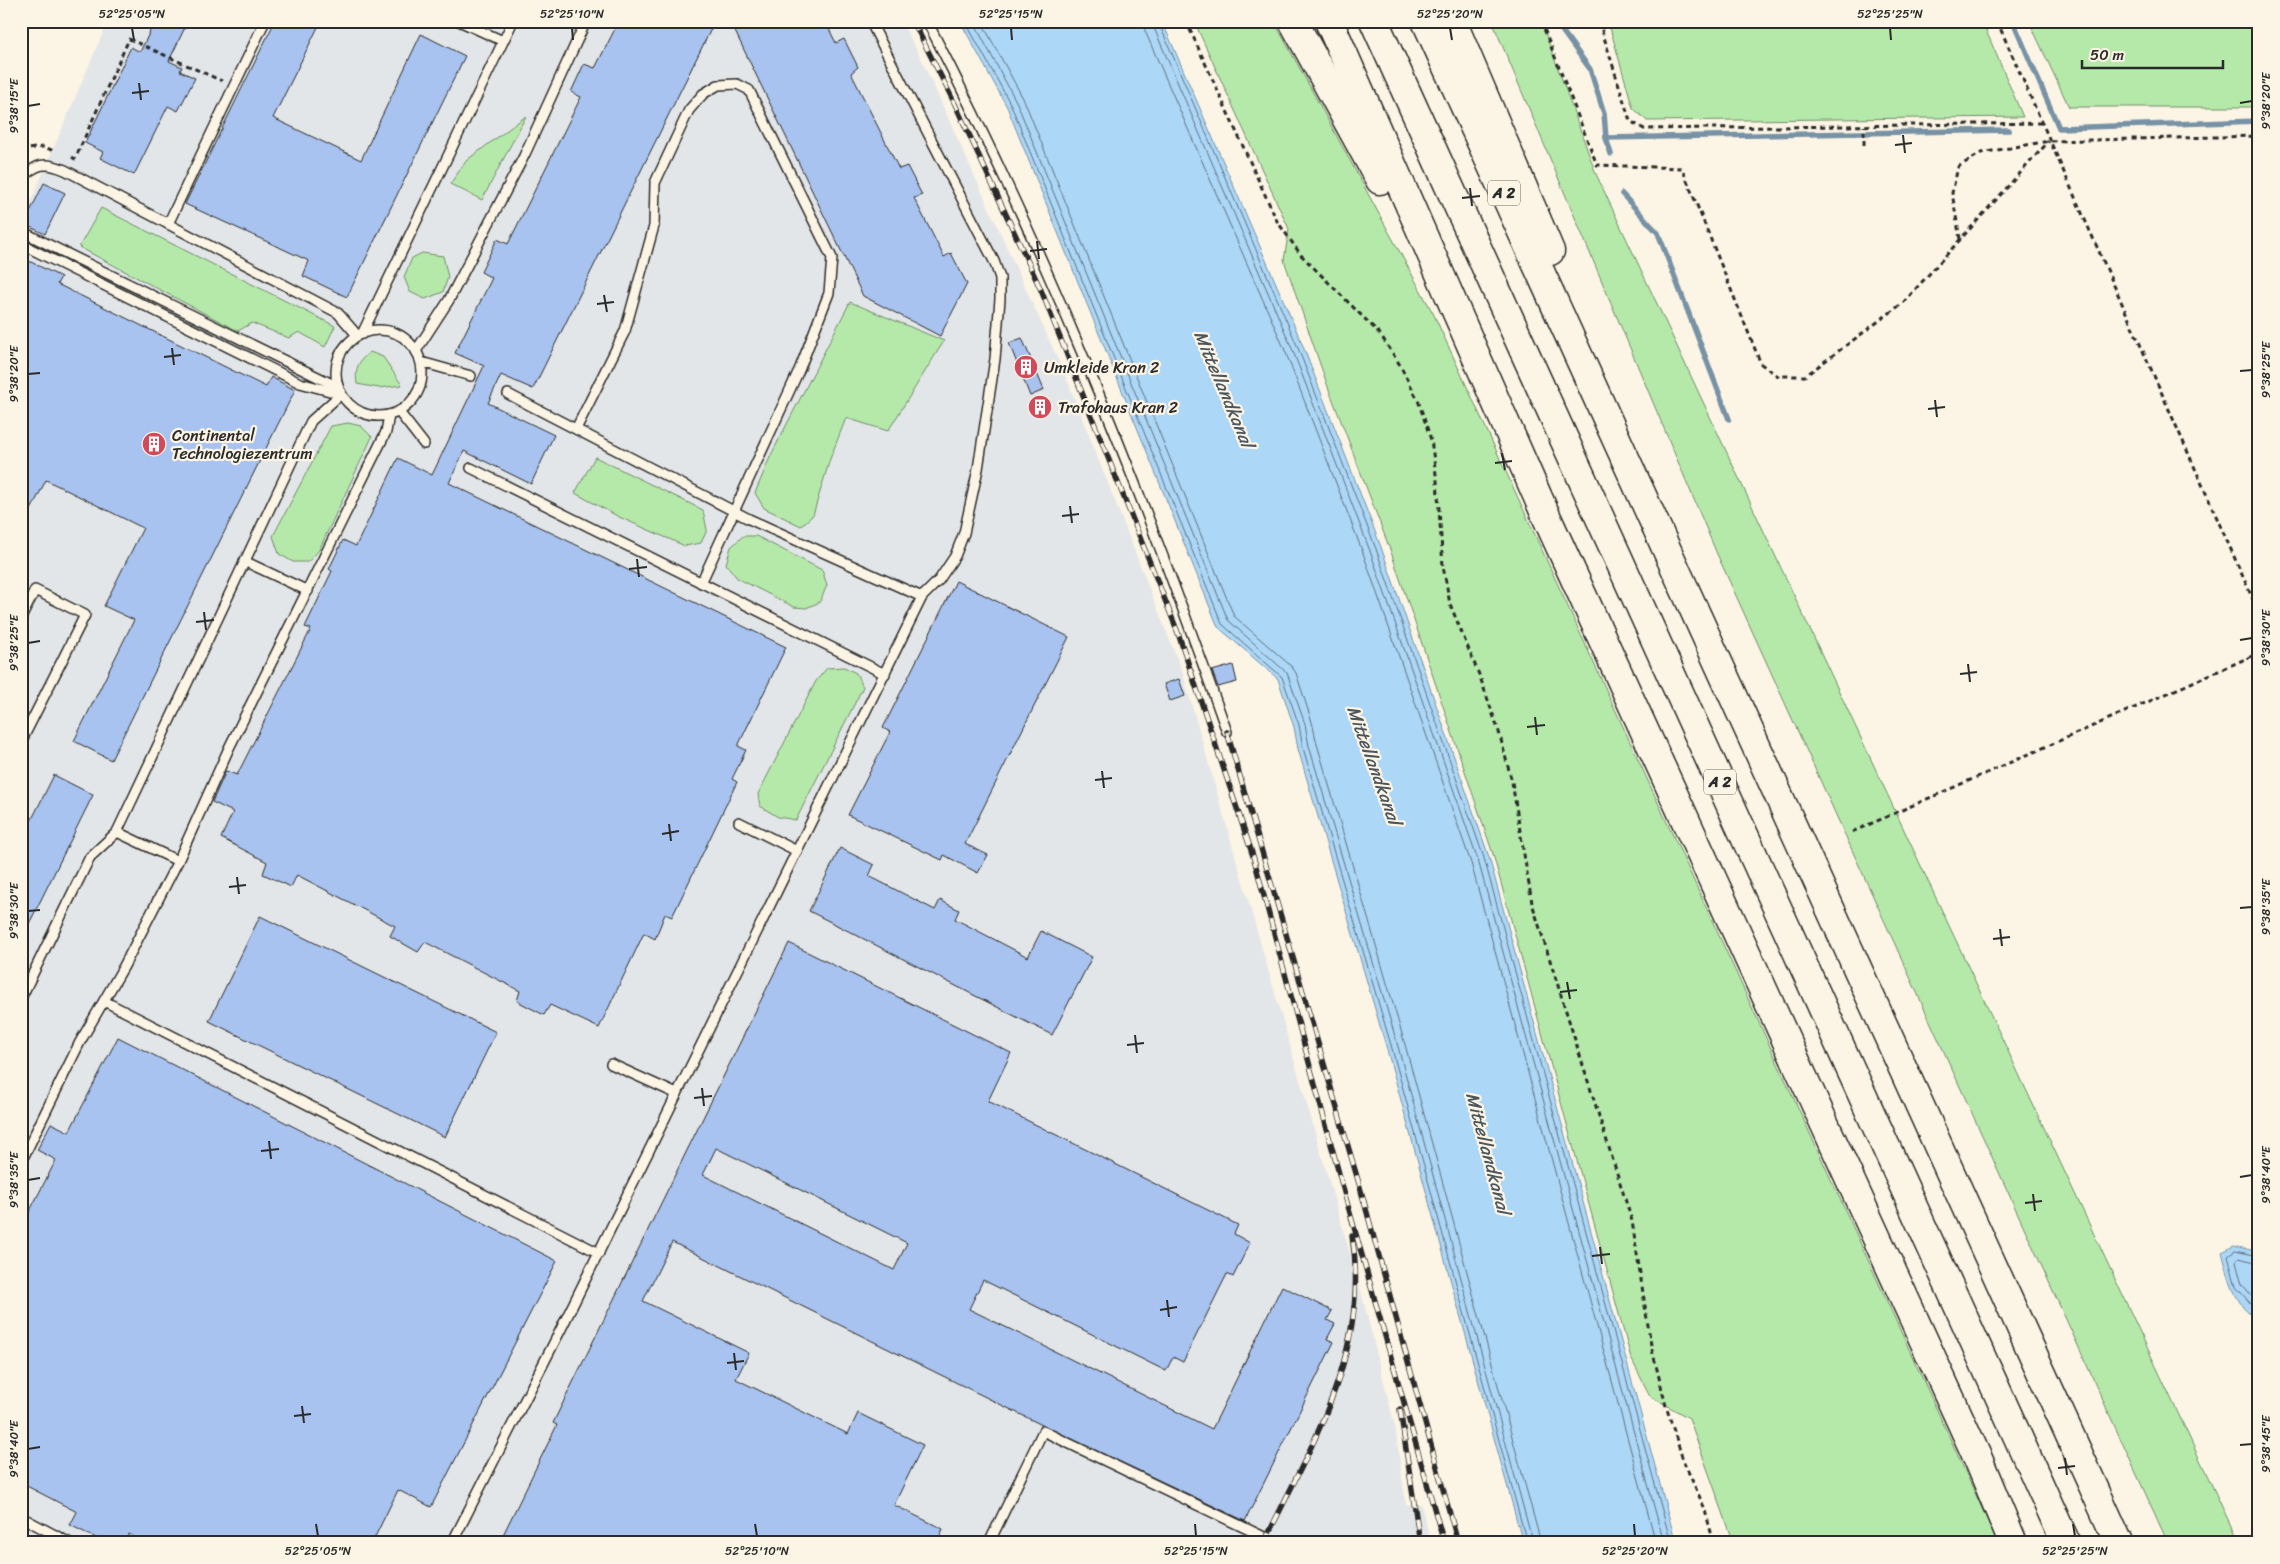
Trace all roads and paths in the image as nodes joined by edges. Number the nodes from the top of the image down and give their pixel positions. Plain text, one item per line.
1 (265, 21) edge
2 (459, 21) edge
3 (513, 21) edge
4 (586, 21) edge
5 (870, 21) edge
6 (928, 21) edge
7 (1186, 21) edge
8 (1293, 21) edge
9 (1329, 21) edge
10 (1374, 21) edge
11 (1426, 21) edge
12 (1452, 21) edge
13 (1541, 21) edge
14 (1599, 21) edge
15 (1997, 21) edge
16 (503, 41) junction
17 (233, 86) junction
18 (2042, 123) junction
19 (1864, 126) junction
20 (2259, 136) edge
21 (2050, 141) junction
22 (1864, 145) dead end
23 (21, 150) edge
24 (60, 153) dead end
25 (68, 156) dead end
26 (21, 178) edge
27 (168, 224) junction
28 (21, 231) edge
29 (1960, 239) junction
30 (24, 245) edge
31 (360, 335) junction
32 (416, 350) junction
33 (421, 362) junction
34 (471, 376) dead end
35 (339, 390) junction
36 (508, 394) dead end
37 (399, 412) junction
38 (390, 416) junction
39 (576, 429) junction
40 (424, 444) dead end
41 (1626, 462) junction
42 (470, 468) dead end
43 (736, 512) junction
44 (1547, 518) junction
45 (244, 561) junction
46 (701, 583) junction
47 (308, 591) junction
48 (922, 597) junction
49 (2259, 613) edge
50 (21, 618) edge
51 (2259, 653) edge
52 (885, 674) junction
53 (1227, 732) dead end
54 (21, 742) edge
55 (738, 822) dead end
56 (117, 832) junction
57 (1852, 832) dead end
58 (797, 851) junction
59 (178, 861) junction
60 (21, 998) edge
61 (104, 1001) junction
62 (611, 1064) dead end
63 (677, 1094) junction
64 (21, 1162) edge
65 (598, 1253) junction
66 (1979, 1461) junction
67 (21, 1517) edge
68 (70, 1543) edge
69 (452, 1543) edge
70 (989, 1543) edge
71 (1261, 1543) edge
72 (1714, 1543) edge
73 (2013, 1543) edge
74 (2020, 1543) edge
75 (2066, 1543) edge
76 (2118, 1543) edge

1 - 17 lane
2 - 16 lane
3 - 16 lane
4 - 32 lane
5 - 48 lane
6 - 53 lane
7 - 72 path
8 - 44 highway
9 - 44 highway
10 - 75 highway, A 2
11 - 41 highway, A 2
12 - 41 highway
13 - 29 path
14 - 19 path
15 - 18 path
16 - 31 lane
17 - 25 path
17 - 27 lane
18 - 19 path
18 - 21 path
19 - 22 path
20 - 21 path
21 - 29 path
21 - 29 path
21 - 49 path
23 - 24 path
26 - 27 lane
27 - 31 lane
28 - 35 lane
30 - 35 lane
31 - 32 lane
31 - 35 lane
32 - 33 lane
33 - 34 lane
33 - 37 lane
35 - 38 lane
35 - 45 lane
36 - 39 lane
37 - 38 lane
37 - 40 lane
38 - 47 lane
39 - 43 lane
39 - 43 lane
41 - 76 highway, A 2
42 - 46 lane
43 - 46 lane
43 - 48 lane
44 - 66 highway
45 - 47 lane
45 - 56 lane
46 - 52 lane
47 - 59 lane
48 - 52 lane
50 - 54 lane
51 - 57 path
52 - 58 lane
55 - 58 lane
56 - 59 lane
56 - 60 lane
58 - 63 lane
59 - 61 lane
61 - 64 lane
61 - 65 lane
62 - 63 lane
63 - 65 lane
65 - 69 lane
66 - 73 highway
66 - 74 highway
67 - 68 lane
70 - 71 lane

